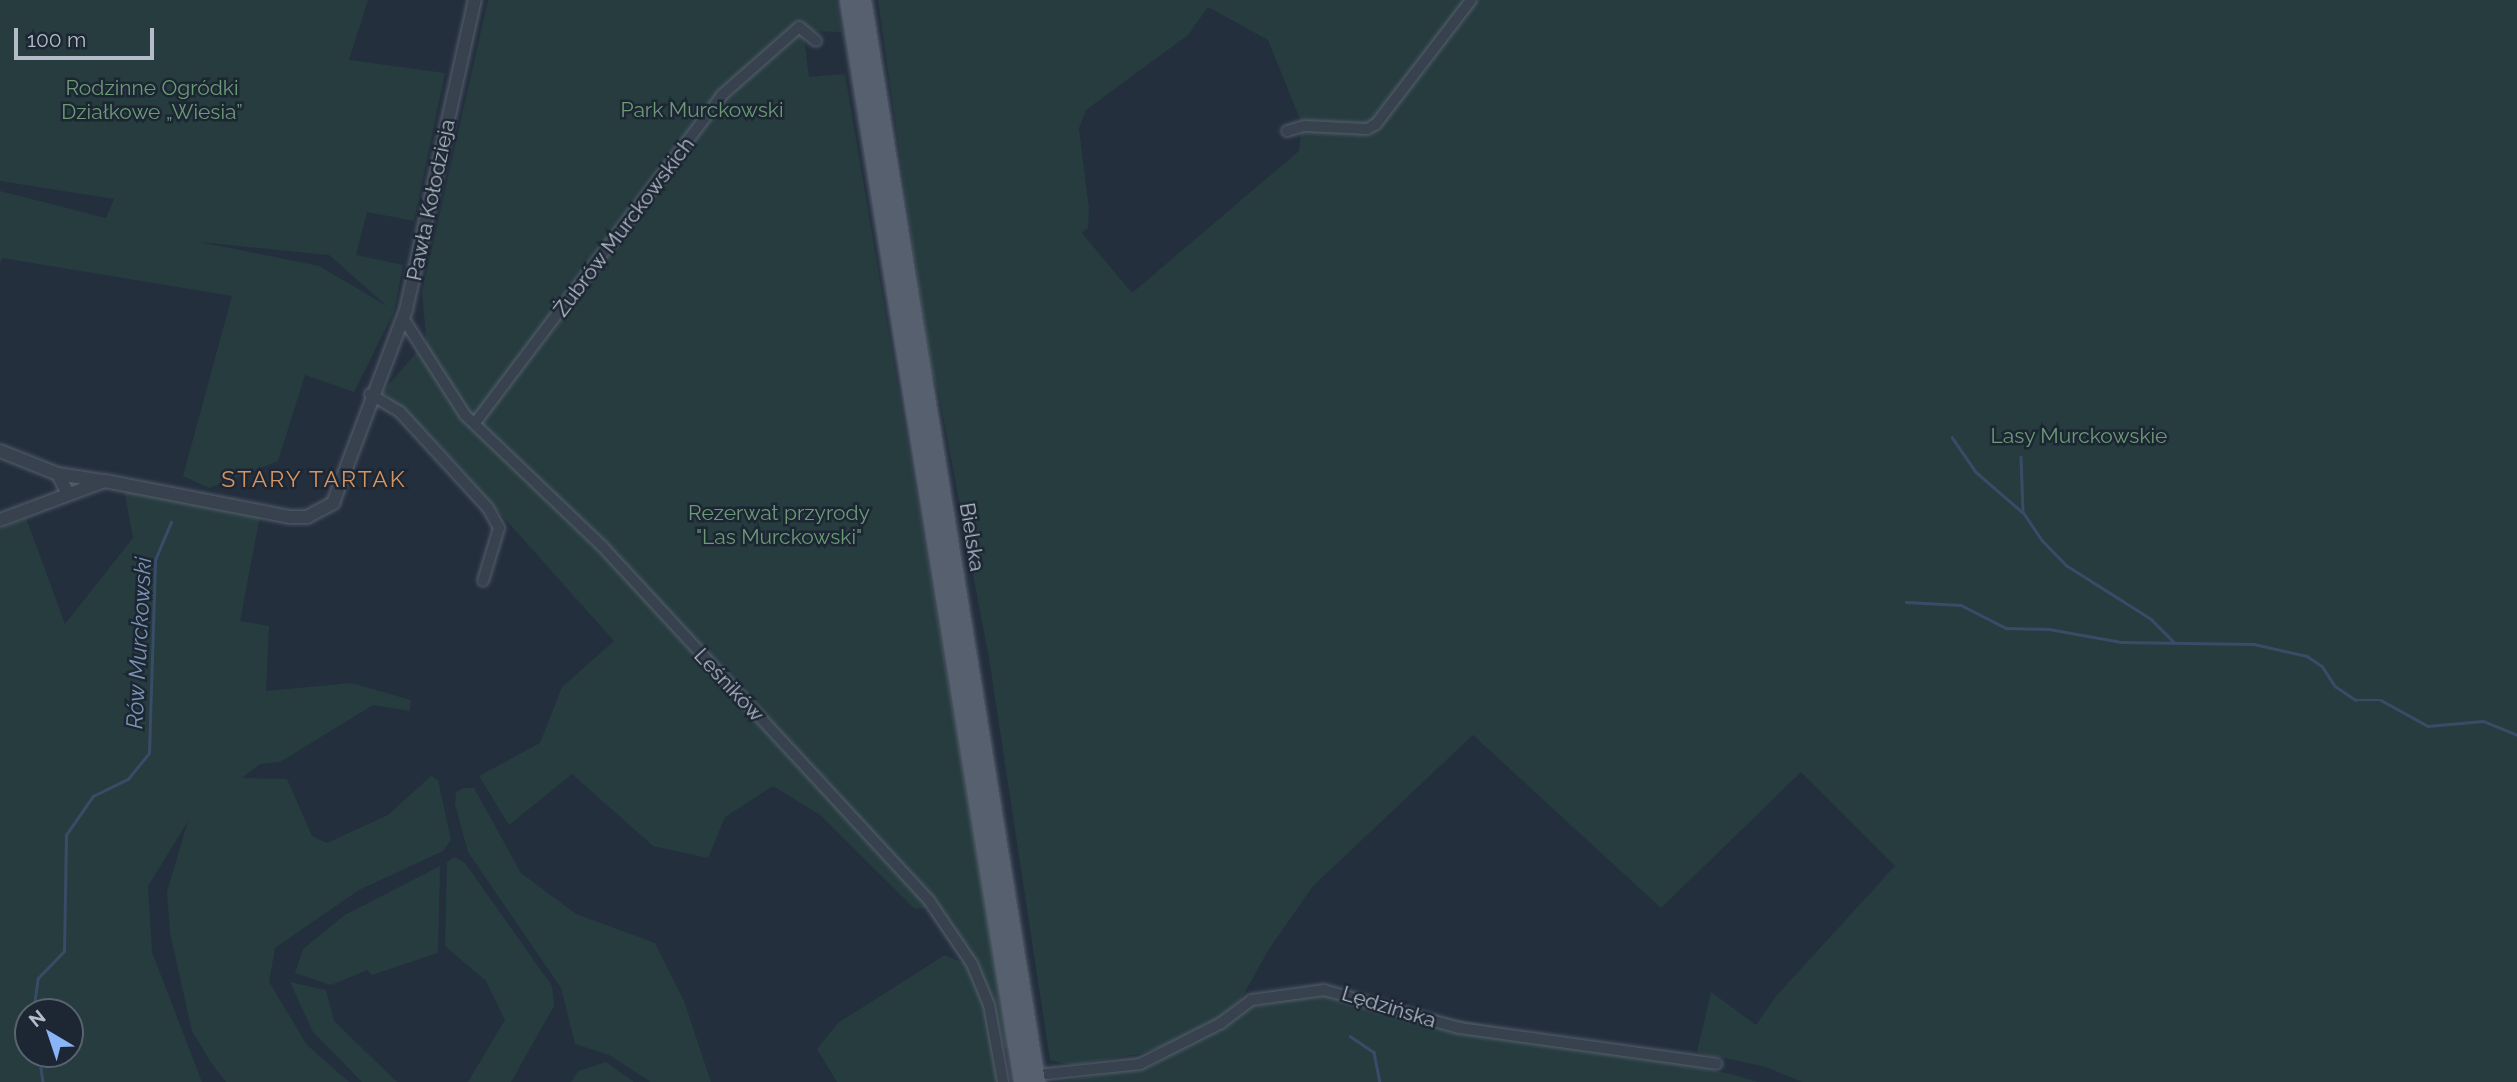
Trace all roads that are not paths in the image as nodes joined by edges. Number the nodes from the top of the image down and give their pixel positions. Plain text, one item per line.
1 (475, 0) edge
2 (848, 0) edge
3 (863, 0) edge
4 (1471, 0) edge
5 (816, 41) dead end
6 (1287, 131) dead end
7 (402, 318) junction
8 (370, 394) junction
9 (475, 424) junction
10 (0, 451) edge
11 (58, 474) junction
12 (104, 481) junction
13 (67, 492) junction
14 (0, 520) edge
15 (483, 581) dead end
16 (1717, 1064) dead end
17 (1032, 1080) edge
18 (1003, 1082) edge

1 - 7 street, Pawła Kołodzieja
2 - 17 main road, Bielska
3 - 17 main road, Bielska
4 - 6 street
5 - 9 street, Żubrów Murckowskich
7 - 8 street, Pawła Kołodzieja
7 - 9 street, Leśników
8 - 12 street, Pawła Kołodzieja
8 - 15 street
9 - 18 street, Leśników
10 - 11 street
11 - 12 street
11 - 13 street
12 - 13 street
13 - 14 street
16 - 17 street, Lędzińska

